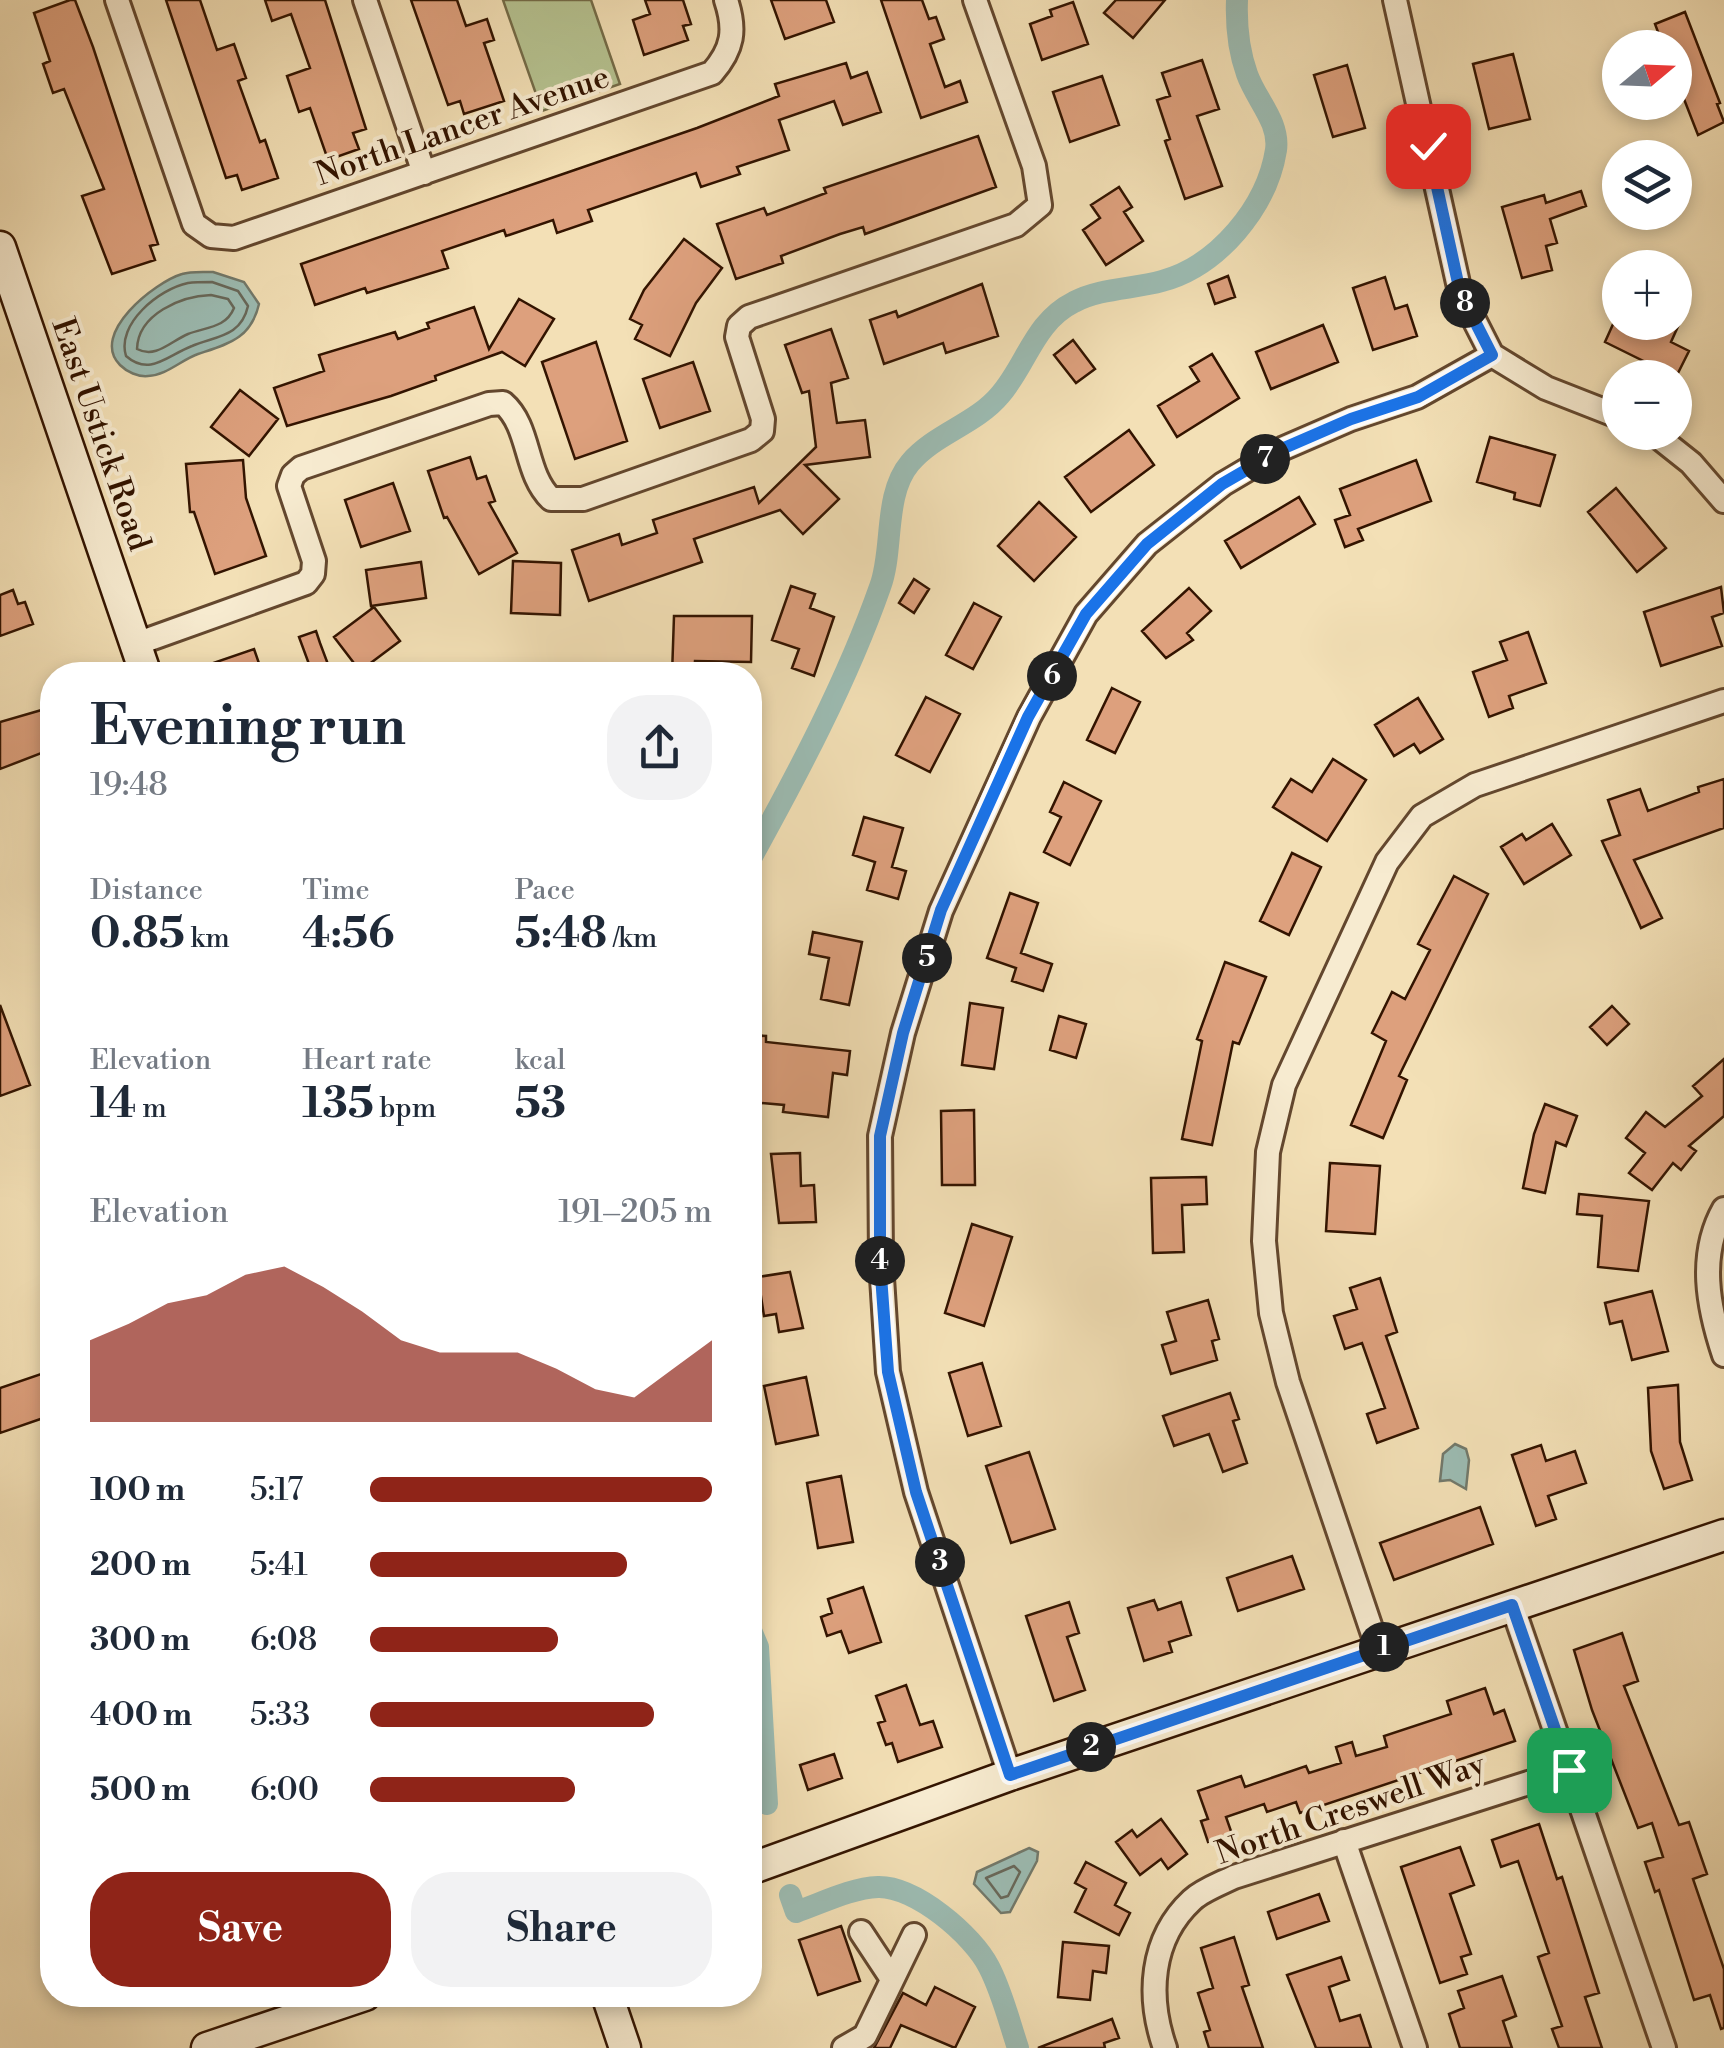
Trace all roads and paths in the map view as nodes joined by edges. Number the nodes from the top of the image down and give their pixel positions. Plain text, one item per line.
1 (117, 0) edge
2 (365, 0) edge
3 (726, 0) edge
4 (975, 0) edge
5 (1396, 0) edge
6 (424, 172) junction
7 (0, 247) edge
8 (1492, 355) junction
9 (1602, 410) edge
10 (1675, 450) edge
11 (1724, 501) edge
12 (136, 644) junction
13 (142, 662) edge
14 (1724, 701) edge
15 (1724, 1210) edge
16 (1724, 1355) edge
17 (1724, 1535) edge
18 (1512, 1605) junction
19 (1378, 1649) junction
20 (1569, 1770) junction
21 (1010, 1775) junction
22 (1344, 1841) junction
23 (762, 1865) edge
24 (861, 1932) dead end
25 (914, 1935) dead end
26 (892, 1979) junction
27 (330, 2007) edge
28 (611, 2007) edge
29 (207, 2048) edge
30 (625, 2048) edge
31 (844, 2048) edge
32 (1165, 2048) edge
33 (1415, 2048) edge
34 (1664, 2048) edge

1 - 6 street, North Lancer Avenue
2 - 6 street
3 - 6 street, North Lancer Avenue
4 - 12 street
5 - 8 street
7 - 12 main road, East Ustick Road
8 - 9 street
8 - 21 street
10 - 11 street
12 - 13 main road, East Ustick Road
14 - 19 street
15 - 16 street
17 - 18 main road
18 - 19 main road
18 - 20 street
19 - 21 main road
20 - 22 street, North Creswell Way
20 - 34 street
21 - 23 main road
22 - 32 street, North Creswell Way
22 - 33 street
24 - 26 street
25 - 26 street
26 - 31 street
27 - 29 main road
28 - 30 main road

